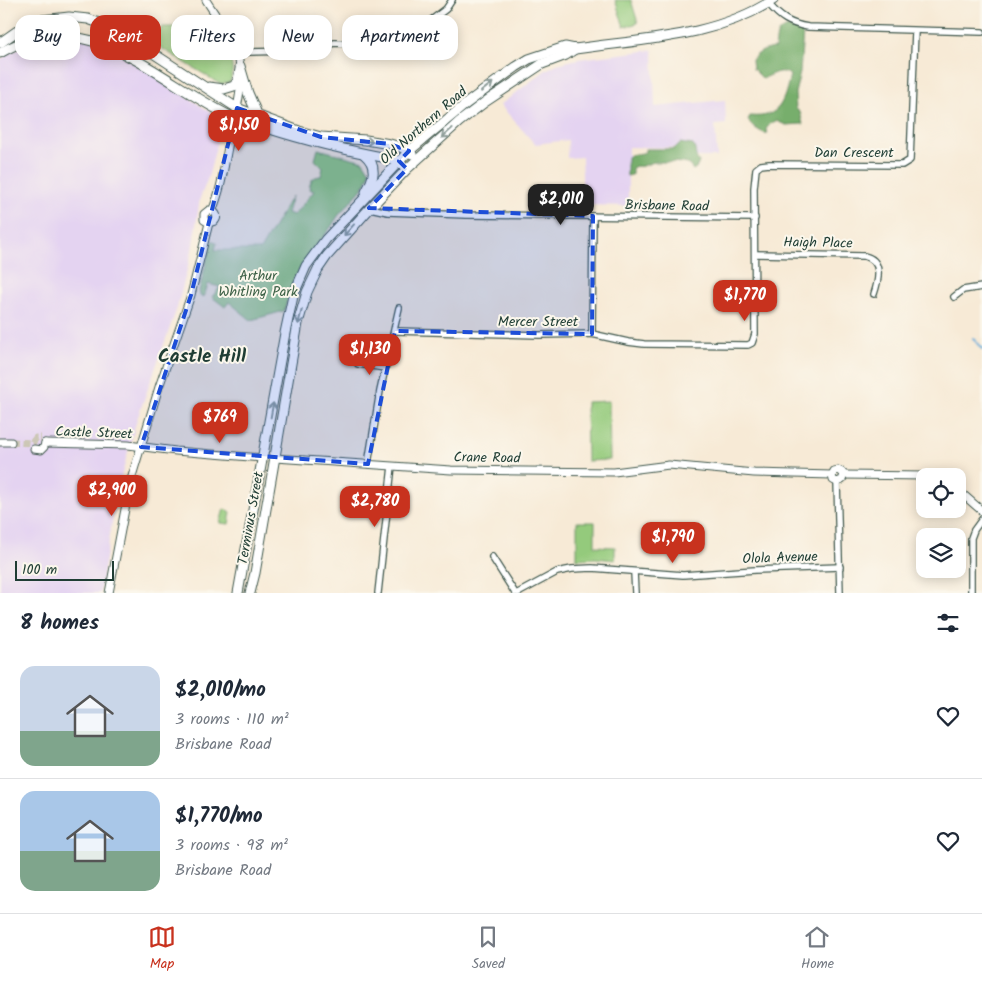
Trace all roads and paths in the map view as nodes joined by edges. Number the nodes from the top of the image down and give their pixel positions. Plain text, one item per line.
1 (206, 0) edge
2 (452, 0) edge
3 (771, 2) edge
4 (215, 15) edge
5 (915, 31) junction
6 (982, 32) edge
7 (15, 42) edge
8 (0, 43) edge
9 (575, 49) junction
10 (254, 52) edge
11 (0, 53) edge
12 (146, 60) edge
13 (239, 60) edge
14 (240, 66) junction
15 (204, 86) junction
16 (237, 108) junction
17 (258, 116) junction
18 (234, 118) junction
19 (409, 151) junction
20 (364, 154) junction
21 (417, 160) junction
22 (399, 161) junction
23 (407, 169) junction
24 (360, 204) junction
25 (370, 208) junction
26 (593, 216) junction
27 (755, 218) junction
28 (755, 254) junction
29 (982, 287) edge
30 (874, 294) dead end
31 (954, 297) dead end
32 (304, 300) joint
33 (399, 308) dead end
34 (290, 312) joint
35 (395, 331) junction
36 (285, 333) junction
37 (592, 334) junction
38 (296, 335) junction
39 (358, 364) dead end
40 (385, 368) junction
41 (0, 442) edge
42 (11, 442) tunnel mouth
43 (141, 447) junction
44 (34, 448) dead end
45 (263, 458) junction
46 (275, 458) junction
47 (368, 464) junction
48 (392, 466) junction
49 (832, 475) junction
50 (844, 475) junction
51 (916, 476) edge
52 (838, 482) junction
53 (966, 497) edge
54 (982, 510) edge
55 (982, 519) edge
56 (492, 557) dead end
57 (840, 567) junction
58 (634, 572) junction
59 (109, 593) edge
60 (238, 593) edge
61 (250, 593) edge
62 (378, 593) edge
63 (516, 593) edge
64 (635, 593) edge
65 (840, 593) edge
66 (972, 593) edge

1 - 4 street
2 - 10 street
3 - 5 street
3 - 9 main road, Old Northern Road
5 - 6 street
5 - 27 street, Dan Crescent
7 - 11 main road
8 - 15 main road
19 -> 9 main road, Old Northern Road
9 -> 21 main road, Old Northern Road
12 - 18 main road
13 - 14 street
14 - 15 main road
14 - 16 street
14 - 17 main road
15 - 16 main road
16 - 17 main road
16 - 18 street
17 -> 19 main road
18 - 20 main road
18 - 43 street
19 - 21 main road
19 - 22 main road, Old Northern Road
20 - 22 main road
20 - 24 main road
21 - 23 main road, Old Northern Road
22 - 23 main road
22 - 24 main road, Old Northern Road
23 - 25 main road, Old Northern Road
24 - 25 main road
24 - 34 main road, Old Northern Road
25 - 26 street, Brisbane Road
25 -> 32 main road, Old Northern Road
26 - 27 street, Brisbane Road
26 - 37 street, Mercer Street
27 - 28 street
28 - 30 street, Haigh Place
28 - 37 street
29 - 31 street
32 -> 38 main road, Terminus Street
33 - 35 street
34 - 36 main road, Terminus Street
35 - 37 street, Mercer Street
35 - 40 street
36 - 38 main road
45 -> 36 main road, Terminus Street
38 - 46 main road, Terminus Street
39 - 40 street
40 - 47 street
41 - 42 street
43 - 44 street, Castle Street
43 - 45 street, Crane Road
43 - 59 street
45 - 46 main road, Crane Road
45 - 60 main road, Terminus Street
46 - 47 street, Crane Road
46 - 61 main road, Terminus Street
47 - 48 street, Crane Road
48 - 49 street, Crane Road
48 - 62 street
49 - 50 street
49 - 52 street
50 - 51 street
50 - 52 street
52 - 57 street
53 - 54 street
55 - 66 street
56 - 63 street
57 - 58 street, Olola Avenue
57 - 65 street
58 - 63 street, Olola Avenue
58 - 64 street

